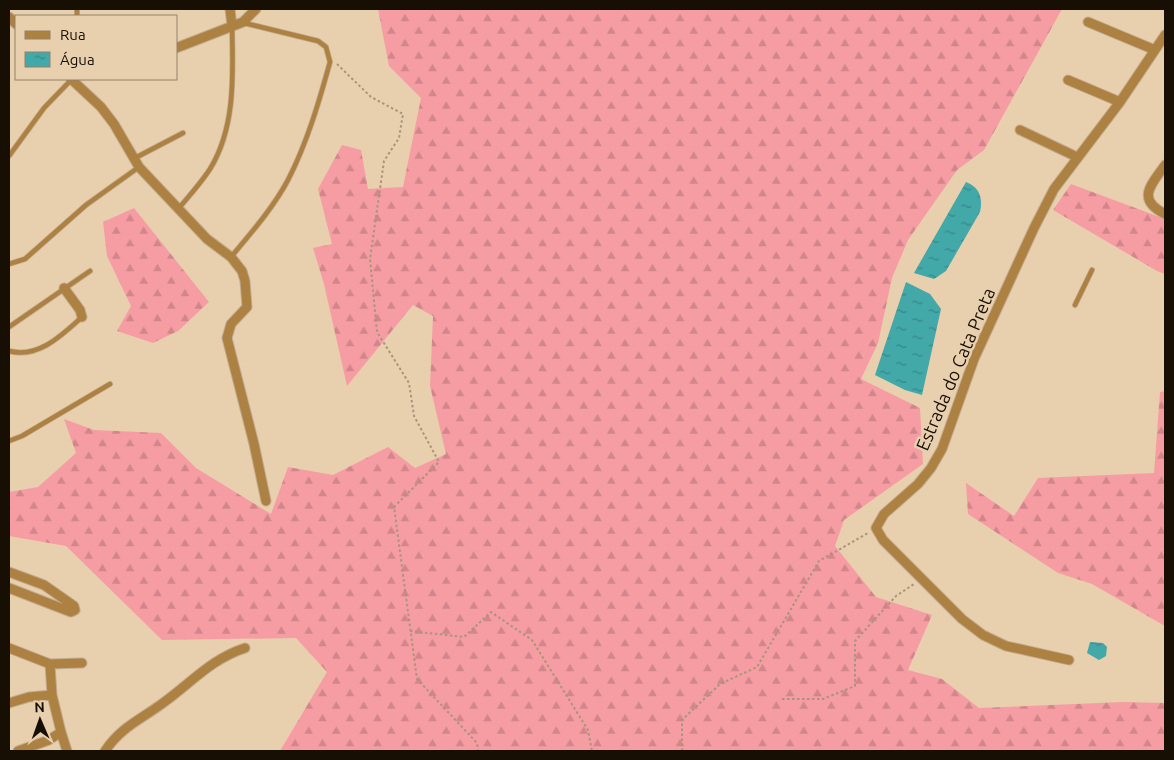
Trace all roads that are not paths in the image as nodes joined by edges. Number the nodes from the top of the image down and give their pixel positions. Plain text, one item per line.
1 (230, 9) edge
2 (256, 9) edge
3 (243, 22) junction
4 (1088, 22) dead end
5 (232, 26) junction
6 (1165, 35) edge
7 (178, 47) edge
8 (1155, 50) junction
9 (71, 80) edge
10 (73, 80) edge
11 (1068, 80) dead end
12 (1120, 102) junction
13 (1020, 130) dead end
14 (183, 133) dead end
15 (9, 156) edge
16 (1076, 157) junction
17 (135, 158) junction
18 (1165, 165) edge
19 (139, 167) junction
20 (179, 208) junction
21 (1165, 214) edge
22 (231, 257) junction
23 (9, 264) edge
24 (1092, 270) dead end
25 (90, 271) dead end
26 (64, 288) junction
27 (1075, 305) dead end
28 (82, 317) joint
29 (9, 327) edge
30 (9, 351) edge
31 (110, 384) dead end
32 (9, 441) edge
33 (266, 501) dead end
34 (9, 572) edge
35 (9, 588) edge
36 (9, 648) edge
37 (245, 648) dead end
38 (1069, 660) dead end
39 (82, 663) dead end
40 (50, 664) junction
41 (52, 695) junction
42 (9, 703) edge
43 (61, 732) junction
44 (18, 751) edge
45 (67, 751) edge
46 (105, 751) edge

1 - 5 street
2 - 3 street
3 - 5 street
3 - 22 lane
4 - 8 street
5 - 7 street
5 - 20 lane
6 - 8 street, Estrada do Cata Preta
8 - 12 street, Estrada do Cata Preta
9 - 15 lane
10 - 17 street
11 - 12 street
12 - 16 street, Estrada do Cata Preta
13 - 16 street
14 - 17 lane
16 - 38 street, Estrada do Cata Preta
17 - 19 street
18 - 21 street
19 - 20 street
19 - 23 lane
20 - 22 street
22 - 33 street
24 - 27 lane
25 - 26 lane
26 - 28 street
26 - 29 lane
28 - 30 lane
31 - 32 lane
34 - 35 street
36 - 40 street
37 - 46 street
39 - 40 street
40 - 41 street
41 - 42 street
41 - 43 street
43 - 44 street
43 - 45 street

